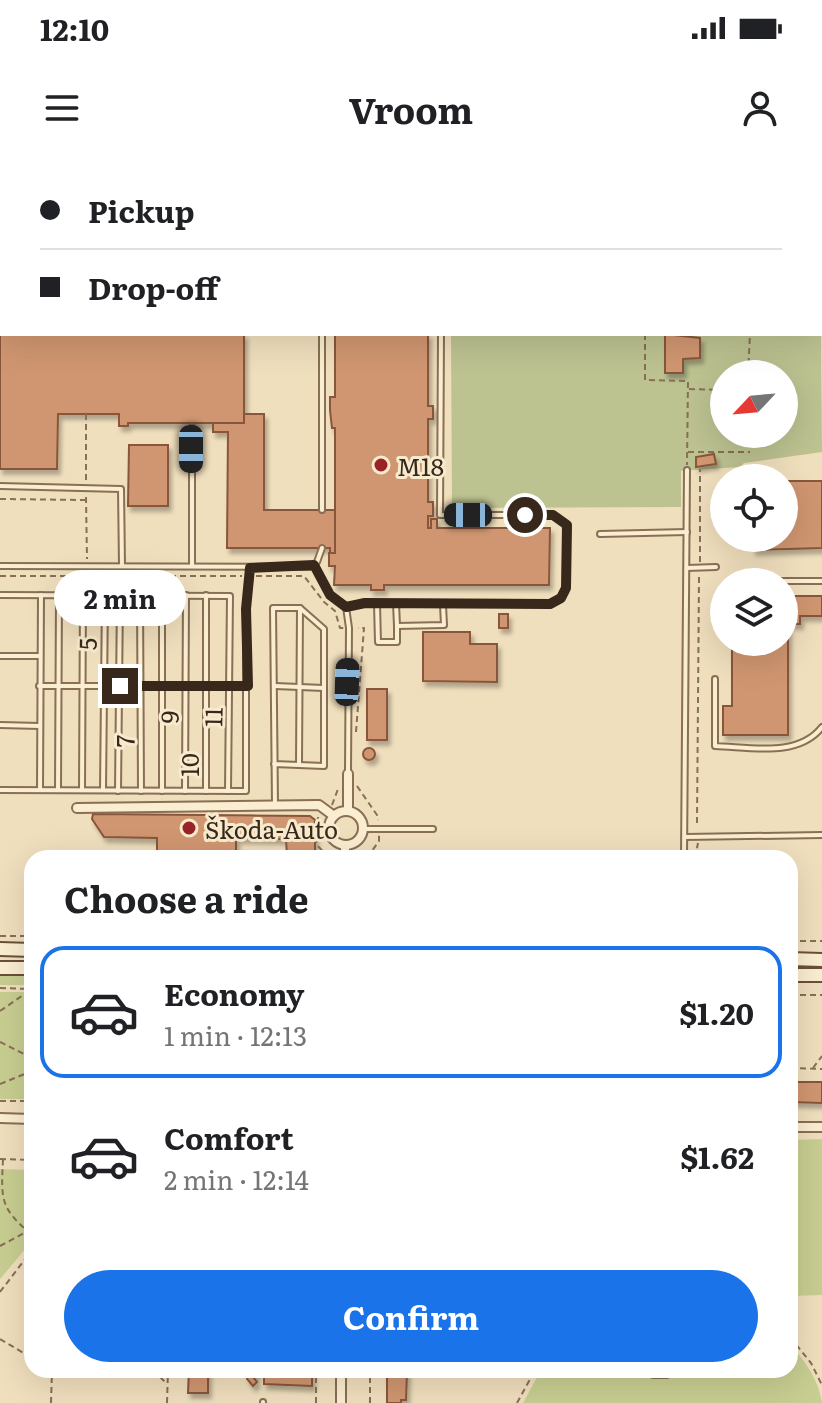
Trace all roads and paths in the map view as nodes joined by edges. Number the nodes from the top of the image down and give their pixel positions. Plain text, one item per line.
1 (322, 336) edge
2 (441, 336) edge
3 (645, 336) edge
4 (750, 336) edge
5 (749, 360) edge
6 (688, 389) junction
7 (710, 390) edge
8 (192, 427) dead end
9 (687, 452) junction
10 (750, 452) dead end
11 (700, 469) dead end
12 (687, 470) joint
13 (0, 486) edge
14 (0, 499) edge
15 (86, 500) dead end
16 (322, 510) dead end
17 (687, 532) junction
18 (600, 534) dead end
19 (322, 548) dead end
20 (314, 565) junction
21 (0, 566) edge
22 (122, 566) junction
23 (192, 566) junction
24 (700, 567) junction
25 (716, 567) dead end
26 (250, 568) junction
27 (687, 568) junction
28 (798, 581) edge
29 (822, 581) edge
30 (0, 595) edge
31 (41, 595) junction
32 (59, 595) junction
33 (83, 595) junction
34 (105, 595) junction
35 (120, 595) junction
36 (140, 595) junction
37 (162, 595) junction
38 (186, 595) junction
39 (206, 595) junction
40 (377, 603) junction
41 (396, 603) junction
42 (443, 603) junction
43 (346, 607) junction
44 (300, 608) junction
45 (397, 626) junction
46 (0, 656) edge
47 (40, 656) junction
48 (715, 679) dead end
49 (162, 685) junction
50 (187, 685) junction
51 (206, 685) junction
52 (230, 685) junction
53 (39, 686) junction
54 (58, 686) junction
55 (82, 686) junction
56 (104, 686) junction
57 (120, 686) junction
58 (141, 686) junction
59 (248, 686) junction
60 (274, 686) junction
61 (298, 687) junction
62 (324, 688) junction
63 (0, 725) edge
64 (40, 726) junction
65 (822, 727) edge
66 (274, 764) junction
67 (299, 765) junction
68 (348, 774) junction
69 (0, 790) edge
70 (40, 790) junction
71 (58, 790) junction
72 (82, 790) junction
73 (103, 790) junction
74 (118, 791) junction
75 (141, 791) junction
76 (162, 791) junction
77 (185, 791) junction
78 (206, 791) junction
79 (228, 791) junction
80 (275, 805) junction
81 (77, 808) dead end
82 (348, 811) junction
83 (334, 816) junction
84 (697, 823) dead end
85 (379, 828) junction
86 (363, 829) junction
87 (433, 829) dead end
88 (822, 835) edge
89 (685, 837) junction
90 (345, 845) junction
91 (345, 850) edge
92 (373, 850) edge
93 (684, 850) edge
94 (0, 936) edge
95 (24, 936) edge
96 (798, 941) edge
97 (822, 941) edge
98 (0, 949) edge
99 (24, 950) edge
100 (798, 959) edge
101 (822, 960) edge
102 (0, 968) edge
103 (24, 968) edge
104 (798, 975) edge
105 (822, 975) edge
106 (0, 988) edge
107 (24, 989) edge
108 (24, 994) edge
109 (798, 995) edge
110 (822, 995) edge
111 (0, 1011) edge
112 (0, 1042) edge
113 (24, 1054) edge
114 (822, 1056) edge
115 (798, 1068) edge
116 (813, 1069) junction
117 (822, 1069) edge
118 (24, 1074) edge
119 (0, 1084) edge
120 (0, 1101) edge
121 (24, 1101) edge
122 (0, 1118) edge
123 (24, 1119) edge
124 (798, 1127) edge
125 (822, 1127) edge
126 (1, 1159) edge
127 (24, 1160) edge
128 (1, 1178) edge
129 (0, 1198) edge
130 (24, 1229) edge
131 (24, 1233) edge
132 (0, 1246) edge
133 (24, 1260) edge
134 (0, 1292) edge
135 (0, 1339) edge
136 (798, 1347) edge
137 (24, 1353) edge
138 (52, 1378) edge
139 (161, 1378) edge
140 (168, 1378) edge
141 (316, 1378) edge
142 (341, 1378) edge
143 (370, 1378) edge
144 (531, 1378) edge
145 (168, 1385) junction
146 (822, 1385) edge
147 (51, 1403) edge
148 (167, 1403) edge
149 (316, 1403) edge
150 (341, 1403) edge
151 (370, 1403) edge
152 (517, 1403) edge

1 - 16 lane
2 - 42 lane
3 - 6 path
4 - 5 path
6 - 7 path
6 - 9 path
8 - 23 lane
9 - 10 path
9 - 12 path
11 - 24 path
12 - 17 lane
13 - 22 lane
14 - 15 path
17 - 18 lane
17 - 27 lane
19 - 20 lane
20 - 26 lane
20 - 43 lane
21 - 22 lane
22 - 23 lane
23 - 26 lane
24 - 25 lane
24 - 27 lane
24 - 84 path
26 - 59 lane
27 - 89 lane
28 - 29 lane
30 - 31 lane
31 - 32 lane
31 - 47 lane
32 - 33 lane
32 - 54 lane
33 - 34 lane
33 - 55 lane
34 - 35 lane
34 - 56 lane, 5
35 - 36 lane
35 - 57 lane
36 - 37 lane
36 - 58 lane, 7
37 - 38 lane
37 - 49 lane
38 - 39 lane
38 - 50 lane, 9
39 - 51 lane, 10
39 - 52 lane, 11
40 - 41 lane
40 - 43 lane
40 - 45 lane
41 - 42 lane
41 - 45 lane
42 - 45 lane
43 - 68 lane
44 - 60 lane
44 - 61 lane
44 - 62 lane
46 - 47 lane
47 - 53 lane
48 - 65 lane
49 - 50 lane
49 - 58 lane
49 - 76 lane
50 - 51 lane
50 - 77 lane, 9
51 - 52 lane
51 - 78 lane, 10
52 - 59 lane
52 - 79 lane, 11
53 - 54 lane
53 - 64 lane
54 - 55 lane
54 - 71 lane
55 - 56 lane
55 - 72 lane
56 - 57 lane
56 - 73 lane, 5
57 - 58 lane
57 - 74 lane
58 - 75 lane, 7
59 - 79 lane
60 - 61 lane
60 - 66 lane
61 - 62 lane
61 - 67 lane
62 - 67 lane
63 - 64 lane
64 - 70 lane
66 - 67 lane
66 - 80 lane
68 - 82 street
68 - 85 path
69 - 70 lane
70 - 71 lane
71 - 72 lane
72 - 73 lane
73 - 74 lane
74 - 75 lane
75 - 76 lane
76 - 77 lane
77 - 78 lane
78 - 79 lane
80 - 81 street
80 - 83 street
82 - 83 street
82 - 86 street
83 - 90 street
85 - 86 lane
85 - 87 lane
85 - 92 path
86 - 90 street
88 - 89 lane
89 - 93 lane
90 - 91 street
94 - 95 path
96 - 97 path
98 - 99 street
100 - 101 street
102 - 103 street
104 - 105 street
106 - 107 path
108 - 111 path
109 - 110 path
112 - 113 path
114 - 116 path
115 - 116 path
116 - 117 path
118 - 119 path
120 - 121 path
122 - 123 street
124 - 125 street
126 - 127 path
126 - 128 path
128 - 129 path
129 - 130 path
131 - 132 path
133 - 134 path
135 - 137 path
136 - 146 path
138 - 147 path
139 - 145 path
140 - 145 path
141 - 149 path
142 - 150 street
143 - 151 path
144 - 152 path
145 - 148 path

